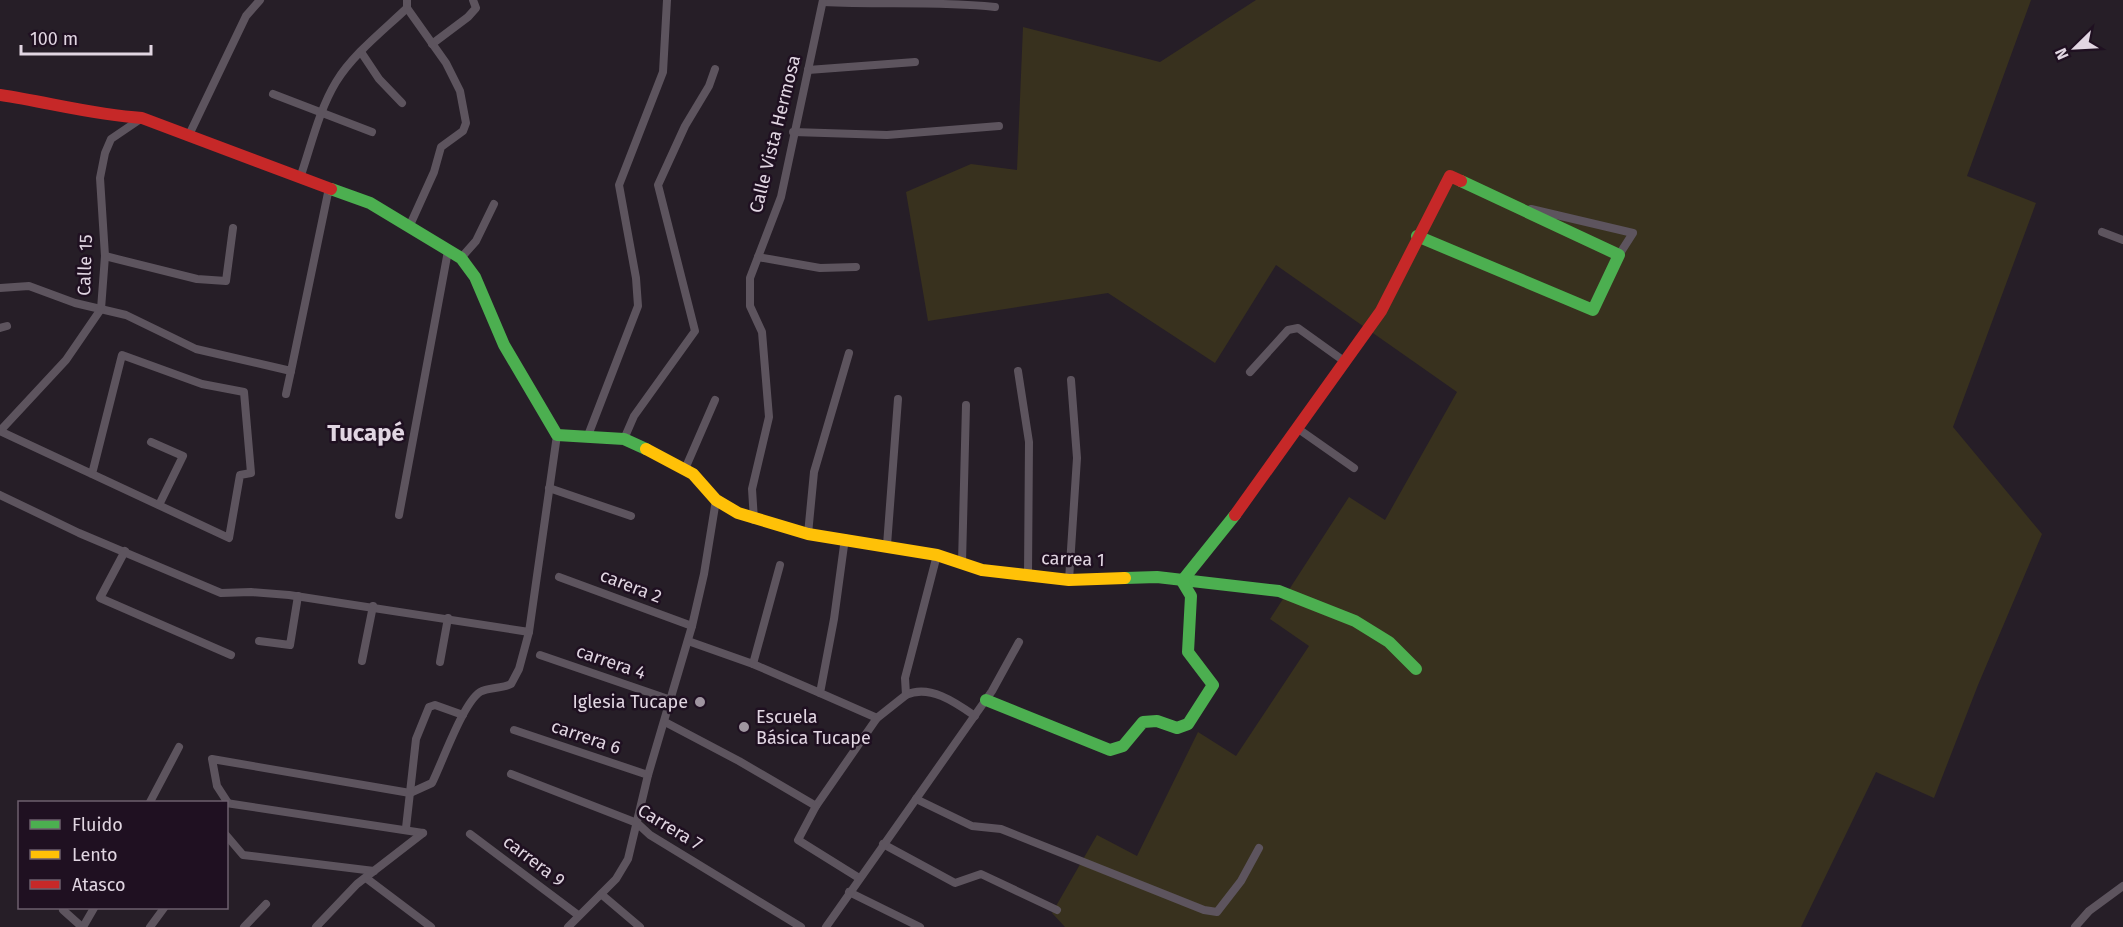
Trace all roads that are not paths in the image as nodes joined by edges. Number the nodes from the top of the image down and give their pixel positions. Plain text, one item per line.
1 (260, 0) edge
2 (473, 0) edge
3 (666, 0) edge
4 (823, 1) edge
5 (407, 4) edge
6 (995, 7) dead end
7 (432, 44) junction
8 (362, 52) junction
9 (915, 62) dead end
10 (715, 69) dead end
11 (808, 70) junction
12 (273, 94) dead end
13 (0, 95) edge
14 (402, 104) dead end
15 (321, 114) junction
16 (142, 118) junction
17 (999, 126) dead end
18 (372, 132) dead end
19 (793, 132) junction
20 (188, 137) junction
21 (300, 178) junction
22 (329, 188) junction
23 (494, 204) dead end
24 (1513, 205) junction
25 (410, 225) junction
26 (233, 228) dead end
27 (2102, 232) dead end
28 (1417, 236) junction
29 (2123, 240) edge
30 (448, 251) junction
31 (1619, 255) junction
32 (105, 256) junction
33 (758, 257) junction
34 (460, 258) junction
35 (856, 267) dead end
36 (0, 288) edge
37 (101, 309) junction
38 (849, 353) dead end
39 (1344, 361) junction
40 (291, 371) junction
41 (1018, 371) dead end
42 (1250, 372) dead end
43 (1071, 380) dead end
44 (286, 394) dead end
45 (898, 399) dead end
46 (715, 400) dead end
47 (966, 405) dead end
48 (1297, 428) junction
49 (0, 431) edge
50 (557, 435) junction
51 (587, 438) junction
52 (624, 439) junction
53 (151, 442) dead end
54 (1354, 468) dead end
55 (685, 469) junction
56 (92, 474) junction
57 (549, 488) junction
58 (0, 495) edge
59 (716, 500) junction
60 (159, 505) junction
61 (399, 515) dead end
62 (630, 516) dead end
63 (754, 520) junction
64 (808, 534) junction
65 (845, 538) junction
66 (887, 545) junction
67 (125, 551) junction
68 (936, 555) junction
69 (962, 563) junction
70 (780, 565) dead end
71 (1028, 575) junction
72 (559, 577) dead end
73 (1069, 580) junction
74 (1182, 581) junction
75 (298, 596) junction
76 (373, 606) junction
77 (448, 618) junction
78 (692, 626) junction
79 (529, 632) junction
80 (259, 641) dead end
81 (688, 641) junction
82 (1019, 642) dead end
83 (231, 655) dead end
84 (540, 655) dead end
85 (362, 661) dead end
86 (440, 662) dead end
87 (753, 664) junction
88 (1416, 669) dead end
89 (820, 693) junction
90 (906, 695) junction
91 (671, 700) junction
92 (986, 700) junction
93 (463, 715) junction
94 (975, 716) junction
95 (877, 718) junction
96 (664, 722) junction
97 (514, 730) dead end
98 (180, 747) dead end
99 (511, 774) dead end
100 (648, 775) junction
101 (410, 793) junction
102 (916, 799) junction
103 (151, 801) edge
104 (226, 801) edge
105 (228, 803) edge
106 (816, 806) junction
107 (637, 823) junction
108 (406, 828) junction
109 (470, 834) dead end
110 (228, 837) edge
111 (883, 844) junction
112 (1259, 848) dead end
113 (374, 871) junction
114 (366, 878) junction
115 (858, 878) junction
116 (2123, 886) edge
117 (849, 892) junction
118 (601, 894) junction
119 (266, 904) dead end
120 (93, 909) edge
121 (163, 909) edge
122 (63, 910) dead end
123 (1057, 910) dead end
124 (578, 915) junction
125 (83, 927) edge
126 (150, 927) edge
127 (244, 927) edge
128 (316, 927) edge
129 (430, 927) edge
130 (568, 927) edge
131 (640, 927) edge
132 (801, 927) edge
133 (826, 927) edge
134 (920, 927) edge
135 (2075, 927) edge

1 - 20 street
2 - 7 street
3 - 51 street
4 - 6 street
4 - 11 street, Calle Vista Hermosa
5 - 7 street
5 - 8 street
7 - 25 street
8 - 14 street
8 - 15 street
9 - 11 street
10 - 52 street
11 - 19 street, Calle Vista Hermosa
12 - 15 street
13 - 16 street
15 - 18 street
15 - 21 street
16 - 20 street
16 - 32 street, Calle 15
17 - 19 street
19 - 33 street, Calle Vista Hermosa
20 - 21 street
21 - 22 street
22 - 25 street
22 - 40 street
23 - 34 street
24 - 28 street
24 - 31 street
24 - 31 street
25 - 30 street
26 - 32 street
27 - 29 street
28 - 31 street
28 - 39 street
30 - 34 street
30 - 61 street
32 - 37 street, Calle 15
33 - 35 street
33 - 63 street, Calle Vista Hermosa
34 - 50 street
36 - 37 street
37 - 40 street
37 - 49 street, Calle 15
38 - 64 street
39 - 42 street
39 - 48 street
40 - 44 street
41 - 71 street
43 - 73 street
45 - 66 street
46 - 55 street
47 - 69 street
48 - 54 street
48 - 74 street
49 - 56 street
50 - 51 street
50 - 57 street
51 - 52 street
52 - 55 street
53 - 60 street
55 - 59 street
56 - 60 street
56 - 60 street
57 - 62 street
57 - 79 street
58 - 67 street
59 - 63 street, carrea 1
59 - 78 street
63 - 64 street, carrea 1
64 - 65 street, carrea 1
65 - 66 street, carrea 1
65 - 89 street
66 - 68 street, carrea 1
67 - 75 street
67 - 83 street
68 - 69 street, carrea 1
68 - 90 street
69 - 71 street, carrea 1
70 - 87 street
71 - 73 street, carrea 1
72 - 78 street, carera 2
73 - 74 street, carrea 1
74 - 88 street, carrea 1
74 - 92 street
75 - 76 street
75 - 80 street
76 - 77 street
76 - 85 street
77 - 79 street
77 - 86 street
78 - 81 street
79 - 93 street
81 - 87 street
81 - 91 street
82 - 92 street
84 - 91 street, carrera 4
87 - 89 street
89 - 95 street
90 - 94 street
90 - 95 street
91 - 96 street
92 - 94 street
93 - 101 street
93 - 101 street
94 - 102 street
95 - 106 street
96 - 100 street
96 - 106 street
97 - 100 street, carrera 6
98 - 103 street
99 - 107 street, Carrera 7
100 - 107 street
101 - 104 street
101 - 108 street
102 - 111 street
102 - 112 street
105 - 108 street
106 - 115 street
107 - 118 street
107 - 132 street, Carrera 7
108 - 113 street
109 - 124 street, carrera 9
110 - 113 street
111 - 115 street
111 - 123 street
113 - 114 street
114 - 128 street
114 - 129 street
115 - 117 street
116 - 135 street
117 - 133 street
117 - 134 street
118 - 124 street
118 - 131 street
119 - 127 street
120 - 125 street
121 - 126 street
122 - 125 street
124 - 130 street

